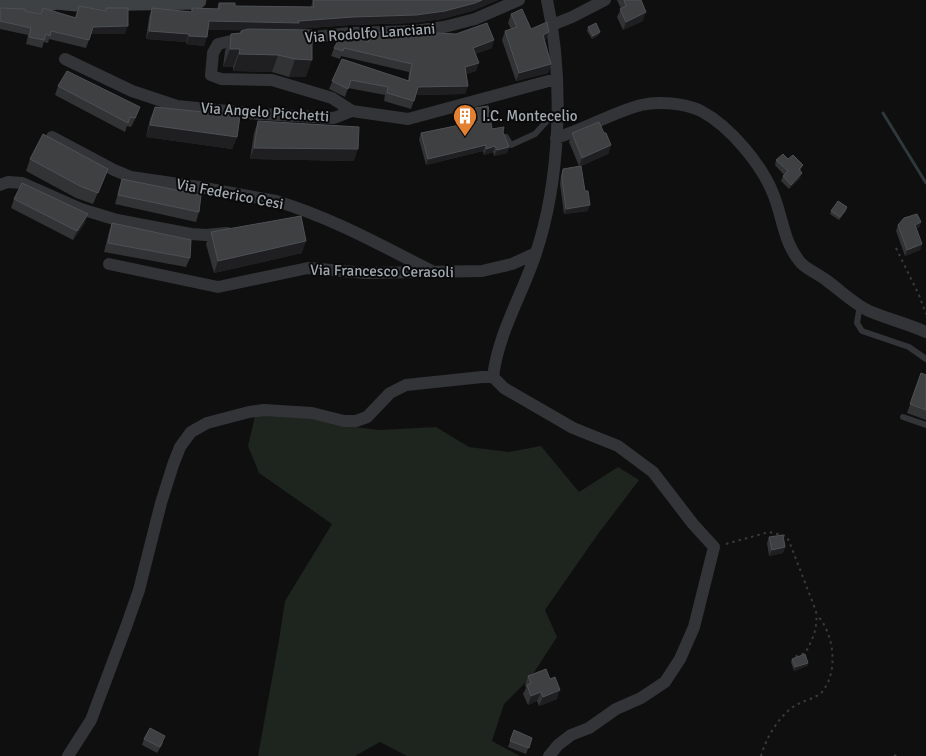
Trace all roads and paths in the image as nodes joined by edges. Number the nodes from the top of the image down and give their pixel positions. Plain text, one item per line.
1 (57, 0) edge
2 (197, 0) edge
3 (519, 0) edge
4 (547, 0) edge
5 (605, 0) edge
6 (0, 5) edge
7 (552, 25) junction
8 (259, 38) edge
9 (287, 39) edge
10 (66, 59) dead end
11 (556, 79) junction
12 (352, 111) junction
13 (556, 118) junction
14 (52, 137) edge
15 (506, 138) edge
16 (556, 138) junction
17 (0, 184) edge
18 (312, 215) junction
19 (293, 219) edge
20 (236, 231) edge
21 (896, 248) dead end
22 (536, 252) junction
23 (109, 264) dead end
24 (432, 271) junction
25 (860, 305) junction
26 (926, 314) edge
27 (926, 332) edge
28 (926, 359) edge
29 (493, 377) junction
30 (904, 417) dead end
31 (926, 425) edge
32 (714, 547) junction
33 (816, 614) junction
34 (792, 658) edge
35 (900, 754) dead end
36 (68, 756) edge
37 (549, 756) edge
38 (761, 756) edge
39 (894, 756) edge

1 - 2 street
1 - 6 street
3 - 9 street, Via Rodolfo Lanciani
4 - 7 street
5 - 7 street
7 - 11 street
8 - 12 street
10 - 12 street, Via Angelo Picchetti
11 - 12 street, Via Angelo Picchetti
11 - 13 street
13 - 15 lane
13 - 16 street
14 - 18 street, Via Federico Cesi
16 - 22 street
16 - 25 street
17 - 20 street
18 - 19 street
18 - 24 street, Via Federico Cesi
21 - 26 path
22 - 24 street, Via Francesco Cerasoli
22 - 29 street
23 - 24 street, Via Francesco Cerasoli
25 - 27 street
25 - 28 lane
29 - 32 street
29 - 36 street
30 - 31 lane
32 - 33 path
32 - 37 street
33 - 34 path
33 - 38 path
35 - 39 path

